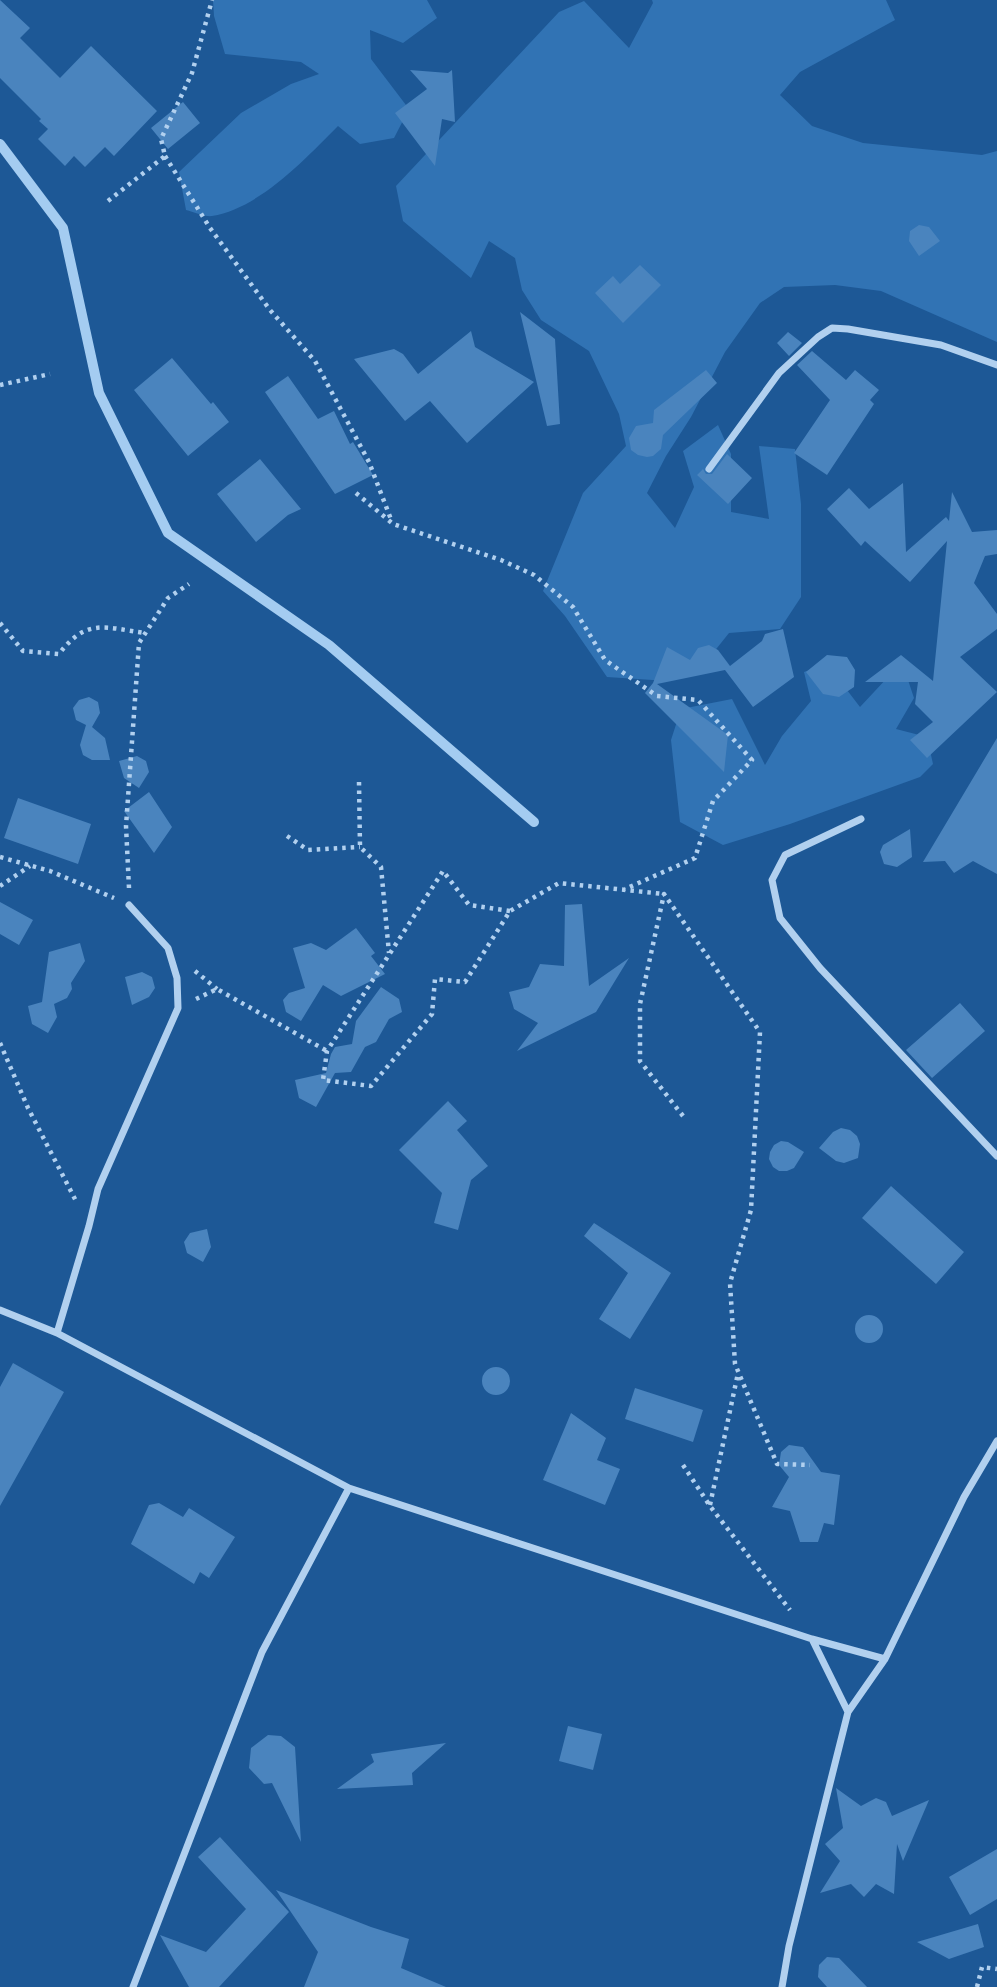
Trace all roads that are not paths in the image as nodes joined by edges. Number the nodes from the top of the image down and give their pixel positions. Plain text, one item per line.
1 (997, 365) edge
2 (709, 468) dead end
3 (860, 819) dead end
4 (129, 905) road end
5 (997, 1156) edge
6 (0, 1310) edge
7 (57, 1333) junction
8 (997, 1441) edge
9 (349, 1488) junction
10 (812, 1639) junction
11 (885, 1659) junction
12 (848, 1712) junction
13 (133, 1987) edge
14 (782, 1987) edge

1 - 2 street
3 - 5 street
4 - 7 street
6 - 7 street
7 - 9 street
8 - 11 street
9 - 10 street
9 - 13 street
10 - 11 street
10 - 12 street
11 - 12 street
12 - 14 street

